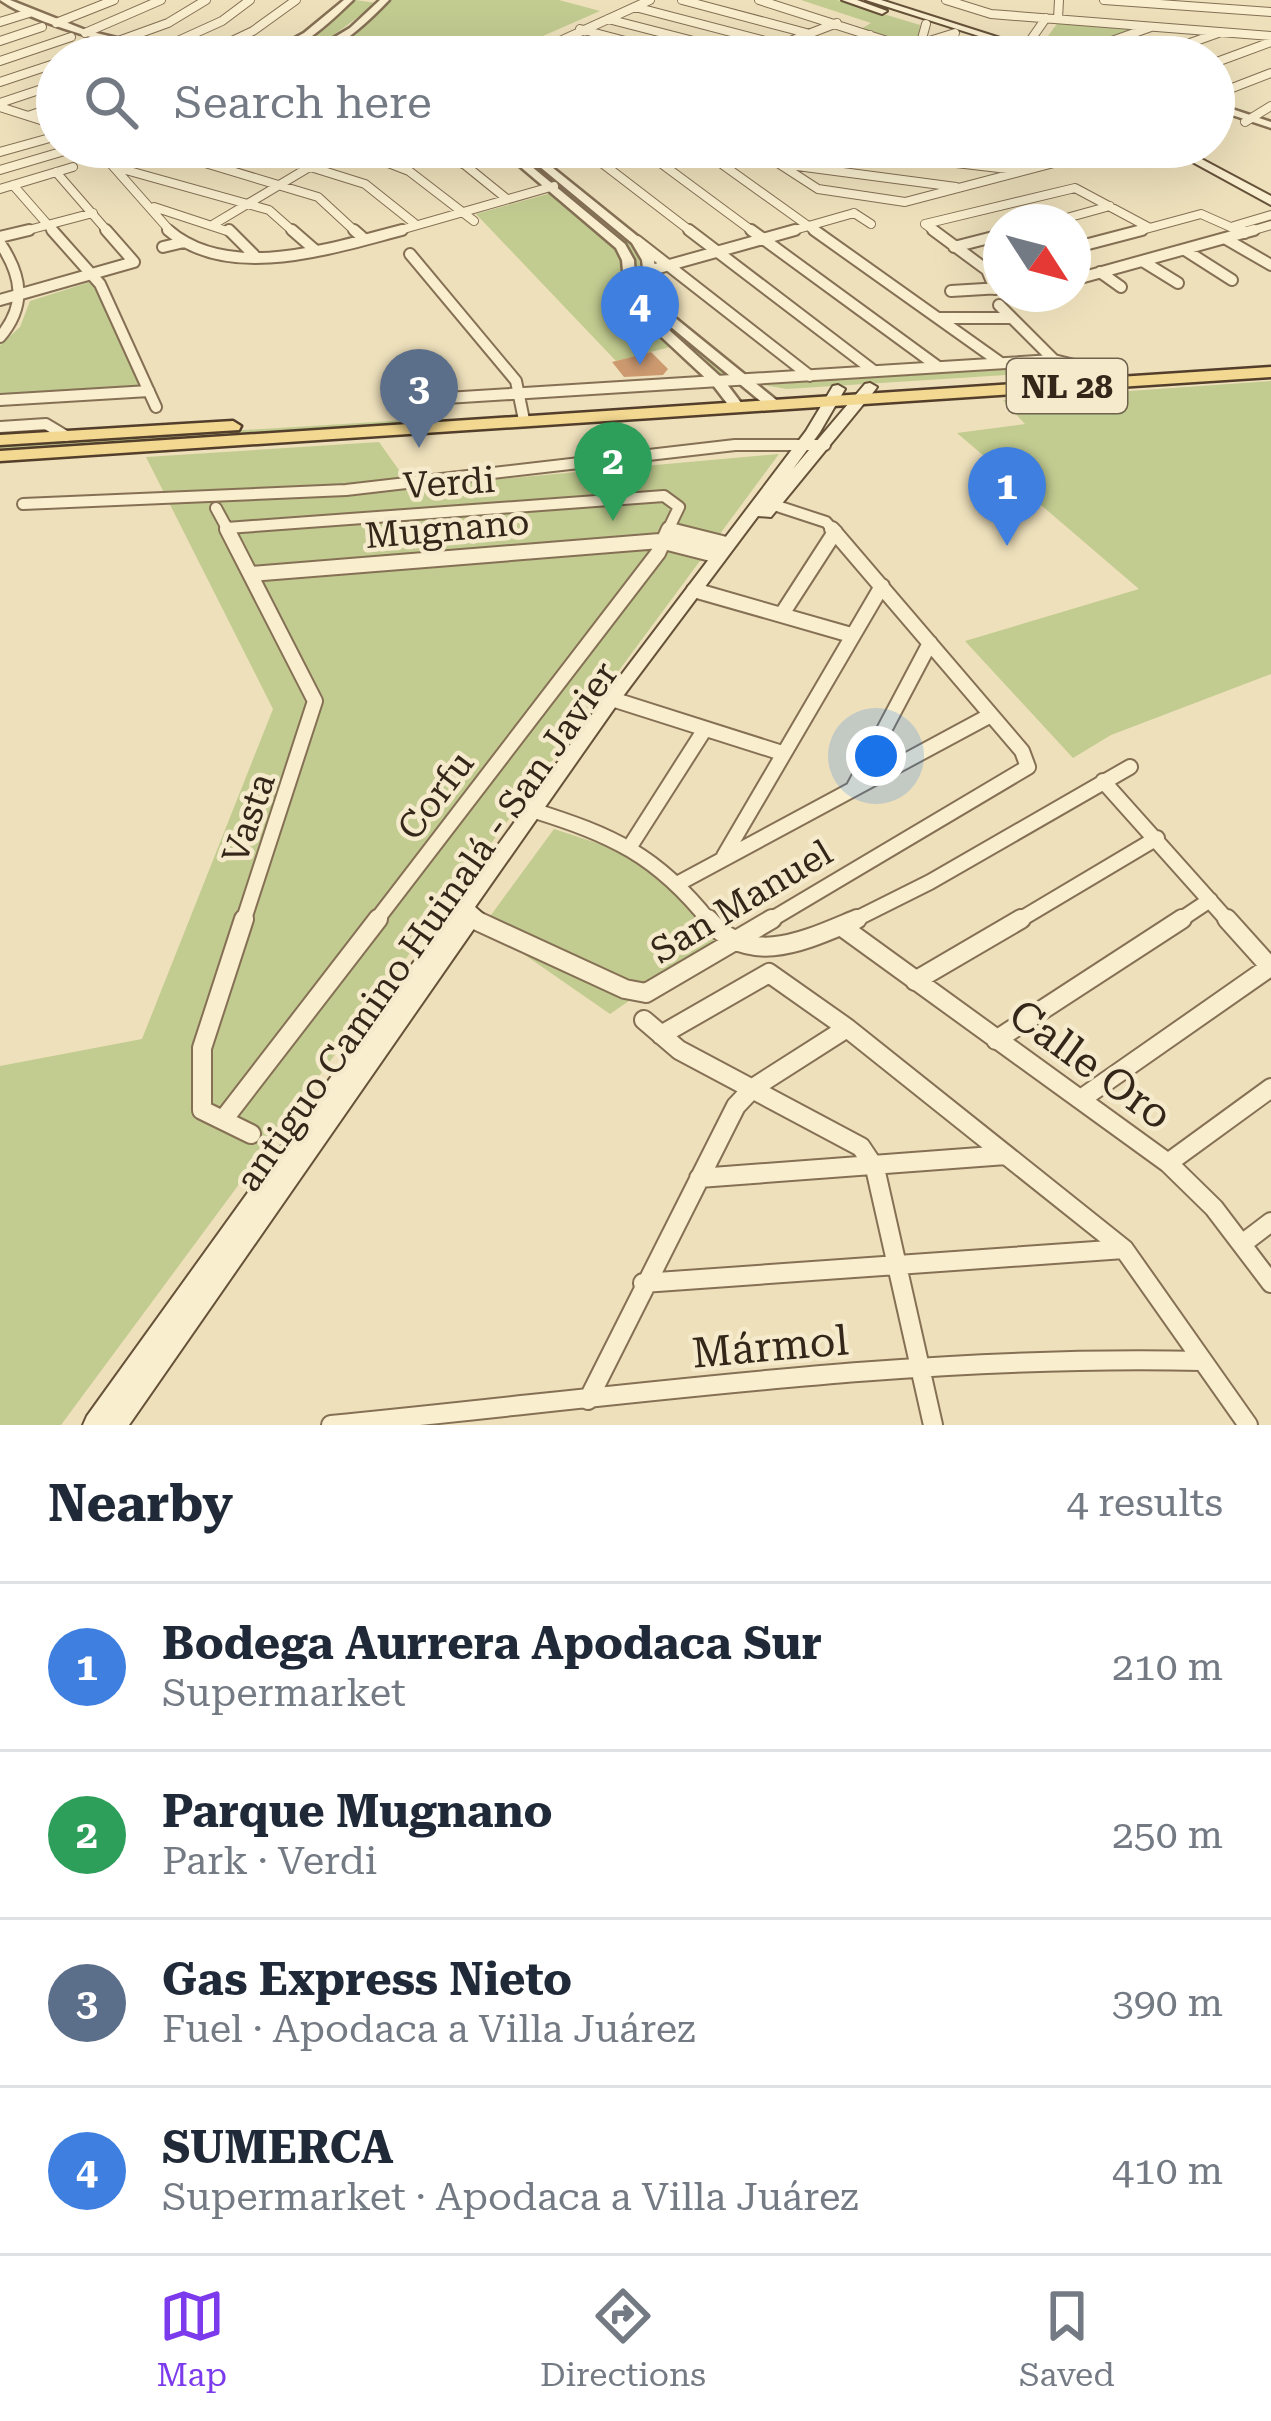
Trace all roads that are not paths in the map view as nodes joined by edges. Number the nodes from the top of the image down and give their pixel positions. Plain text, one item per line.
1 (2, 0) edge
2 (114, 0) edge
3 (161, 0) edge
4 (206, 0) edge
5 (250, 0) edge
6 (296, 0) edge
7 (350, 0) edge
8 (385, 0) edge
9 (650, 0) edge
10 (682, 0) edge
11 (759, 0) edge
12 (847, 0) edge
13 (871, 0) edge
14 (946, 0) edge
15 (983, 0) edge
16 (1003, 0) edge
17 (1059, 0) edge
18 (1104, 0) edge
19 (1254, 0) edge
20 (1131, 1) edge
21 (1193, 3) edge
22 (635, 7) junction
23 (0, 10) edge
24 (1256, 11) junction
25 (29, 13) junction
26 (1271, 13) edge
27 (997, 14) junction
28 (16, 17) junction
29 (1046, 18) junction
30 (608, 19) junction
31 (1058, 19) junction
32 (923, 21) junction
33 (0, 22) edge
34 (56, 23) junction
35 (837, 23) junction
36 (1133, 24) junction
37 (569, 26) dead end
38 (1156, 26) junction
39 (42, 27) junction
40 (1199, 29) junction
41 (583, 30) junction
42 (1226, 31) junction
43 (86, 33) junction
44 (955, 33) junction
45 (810, 34) junction
46 (871, 35) joint
47 (66, 36) edge
48 (97, 36) edge
49 (131, 36) edge
50 (192, 36) edge
51 (243, 36) edge
52 (305, 36) edge
53 (343, 36) edge
54 (571, 36) edge
55 (606, 36) edge
56 (672, 36) edge
57 (746, 36) edge
58 (805, 36) edge
59 (874, 36) edge
60 (921, 36) edge
61 (949, 36) edge
62 (967, 36) edge
63 (974, 36) edge
64 (1036, 36) edge
65 (1127, 36) edge
66 (1212, 36) edge
67 (1268, 37) edge
68 (0, 41) edge
69 (36, 49) edge
70 (1235, 53) edge
71 (0, 61) edge
72 (36, 70) edge
73 (1271, 73) edge
74 (0, 82) edge
75 (1235, 87) edge
76 (36, 92) edge
77 (0, 105) edge
78 (1271, 106) edge
79 (36, 113) edge
80 (1235, 115) edge
81 (28, 116) junction
82 (36, 119) edge
83 (1247, 119) junction
84 (1271, 127) edge
85 (36, 142) edge
86 (0, 152) edge
87 (36, 159) edge
88 (67, 168) edge
89 (117, 168) edge
90 (120, 168) edge
91 (227, 168) edge
92 (307, 168) edge
93 (320, 168) edge
94 (401, 168) edge
95 (468, 168) edge
96 (539, 168) edge
97 (542, 168) edge
98 (613, 168) edge
99 (668, 168) edge
100 (727, 168) edge
101 (785, 168) edge
102 (818, 168) edge
103 (870, 168) edge
104 (1005, 168) edge
105 (1039, 168) edge
106 (1212, 168) edge
107 (1219, 168) edge
108 (0, 170) edge
109 (1026, 171) junction
110 (56, 172) junction
111 (868, 174) junction
112 (281, 183) junction
113 (13, 185) junction
114 (554, 186) junction
115 (961, 188) junction
116 (0, 189) edge
117 (860, 195) junction
118 (1271, 198) edge
119 (507, 199) junction
120 (249, 203) junction
121 (151, 206) junction
122 (1110, 206) junction
123 (463, 211) junction
124 (1091, 211) edge
125 (93, 213) junction
126 (854, 213) junction
127 (1271, 215) edge
128 (475, 221) dead end
129 (214, 224) junction
130 (414, 224) junction
131 (871, 224) dead end
132 (46, 225) junction
133 (1271, 225) edge
134 (1234, 226) junction
135 (810, 227) junction
136 (1148, 227) junction
137 (1245, 233) junction
138 (362, 237) junction
139 (764, 239) junction
140 (1226, 239) junction
141 (0, 240) edge
142 (983, 240) edge
143 (637, 241) junction
144 (184, 242) junction
145 (1091, 243) edge
146 (620, 244) junction
147 (163, 247) dead end
148 (954, 247) junction
149 (315, 250) junction
150 (1185, 250) junction
151 (720, 251) junction
152 (410, 254) dead end
153 (254, 255) junction
154 (1144, 262) junction
155 (673, 265) junction
156 (1271, 266) edge
157 (983, 267) edge
158 (648, 272) junction
159 (1100, 272) junction
160 (1091, 275) edge
161 (92, 278) junction
162 (1232, 280) dead end
163 (1178, 283) dead end
164 (1121, 287) dead end
165 (983, 289) edge
166 (951, 291) dead end
167 (21, 298) junction
168 (0, 300) edge
169 (659, 311) junction
170 (1006, 312) edge
171 (643, 316) junction
172 (940, 318) junction
173 (1012, 318) junction
174 (0, 337) edge
175 (1054, 360) junction
176 (1271, 362) edge
177 (1001, 363) junction
178 (937, 366) junction
179 (1211, 370) junction
180 (1098, 371) junction
181 (1271, 372) edge
182 (810, 376) junction
183 (744, 380) junction
184 (718, 382) junction
185 (869, 386) junction
186 (148, 391) junction
187 (834, 395) junction
188 (12, 399) edge
189 (430, 399) dead end
190 (769, 401) junction
191 (735, 402) junction
192 (156, 406) dead end
193 (524, 407) junction
194 (6, 430) edge
195 (804, 443) junction
196 (825, 445) junction
197 (0, 456) edge
198 (801, 472) junction
199 (778, 476) junction
200 (674, 500) joint
201 (766, 502) junction
202 (23, 505) dead end
203 (216, 508) dead end
204 (227, 528) junction
205 (835, 532) junction
206 (667, 536) junction
207 (723, 550) junction
208 (250, 574) junction
209 (881, 586) junction
210 (700, 592) junction
211 (782, 614) junction
212 (851, 635) junction
213 (929, 643) junction
214 (618, 700) junction
215 (988, 716) junction
216 (705, 729) junction
217 (782, 753) junction
218 (1130, 767) dead end
219 (1103, 781) junction
220 (853, 789) junction
221 (538, 812) junction
222 (1157, 838) junction
223 (631, 845) junction
224 (722, 860) junction
225 (680, 883) junction
226 (1210, 900) junction
227 (465, 915) junction
228 (845, 929) junction
229 (730, 941) junction
230 (1270, 968) edge
231 (915, 981) junction
232 (644, 1020) dead end
233 (847, 1028) junction
234 (661, 1035) junction
235 (996, 1040) junction
236 (752, 1088) junction
237 (1271, 1088) edge
238 (1081, 1099) junction
239 (224, 1120) junction
240 (251, 1134) dead end
241 (1006, 1155) junction
242 (1168, 1163) junction
243 (875, 1168) junction
244 (699, 1178) junction
245 (1271, 1222) edge
246 (1242, 1244) junction
247 (1124, 1250) junction
248 (894, 1264) junction
249 (643, 1283) junction
250 (1271, 1283) edge
251 (1202, 1361) junction
252 (920, 1368) junction
253 (588, 1400) junction
254 (339, 1424) edge
255 (96, 1425) edge
256 (112, 1425) edge
257 (933, 1425) edge
258 (1248, 1425) edge

1 - 25 street
2 - 34 street
3 - 43 street
4 - 49 street
5 - 50 street
6 - 51 street
7 - 52 street
8 - 53 street
9 - 22 street
10 - 45 street
11 - 35 street
12 - 32 main road
13 - 32 main road
14 - 27 street
15 - 27 street
16 - 27 street
17 - 31 street
18 - 20 street
19 - 24 street
20 - 21 street
20 - 36 street
21 - 24 street
21 - 40 street
22 - 30 street
22 - 57 street
23 - 28 street
24 - 26 street
24 - 67 street
25 - 28 street
25 - 34 street
27 - 29 street
28 - 33 street
28 - 39 street
29 - 31 street
29 - 64 street
30 - 41 street
30 - 56 street
31 - 36 street
32 - 44 main road
32 - 60 street
32 - 63 main road
34 - 43 street
35 - 45 street
35 - 46 street
36 - 38 street
37 - 41 street
38 - 40 street
38 - 65 street
39 - 47 street
39 - 68 street
40 - 42 street
41 - 54 street
41 - 55 street
42 - 66 street
42 - 67 street
43 - 48 street
44 - 61 street
44 - 62 main road
45 - 58 street
46 - 59 street
67 - 70 street
69 - 71 street
72 - 74 street
73 - 75 street
76 - 77 street
77 - 81 street
78 - 83 street
79 - 81 street
80 - 83 street
81 - 82 street
83 - 84 street
85 - 86 street
87 - 108 street
88 - 110 street
89 - 121 street
90 - 120 street
91 - 112 street
92 - 112 street
93 - 130 street
94 - 123 street
95 - 119 street
96 - 114 street
97 - 143 street
98 - 151 street
99 - 139 street
100 - 135 street
101 - 117 street
102 - 111 street
103 - 111 street
104 - 109 street
105 - 109 street
106 - 118 main road
107 - 118 main road
109 - 115 street
110 - 113 street
110 - 125 street
111 - 115 street
111 - 117 street
112 - 120 street
112 - 138 street
113 - 116 street
113 - 132 street
114 - 119 street
114 - 146 street
115 - 117 street
117 - 126 street
119 - 123 street
120 - 129 street
120 - 149 street
121 - 129 street
121 - 144 street
122 - 124 street
122 - 136 street
122 - 148 street
123 - 128 street
123 - 130 street
125 - 132 street
125 - 161 street
126 - 131 street
126 - 135 street
127 - 134 street
129 - 153 street
130 - 138 street
132 - 141 street
132 - 161 street
133 - 137 street
134 - 136 street
134 - 137 street
135 - 139 street
135 - 172 street
136 - 145 street
137 - 140 street
138 - 149 street
139 - 151 street
139 - 178 street
140 - 150 street
140 - 156 street
141 - 167 street
142 - 148 street
143 - 146 street
143 - 155 street
143 - 158 street
144 - 147 street
144 - 153 street
146 - 171 street
148 - 157 street
149 - 153 street
150 - 154 street
150 - 162 street
151 - 155 street
151 - 185 street
152 - 193 street
154 - 159 street
154 - 163 street
155 - 158 street
155 - 182 street
158 - 169 street
159 - 160 street
159 - 164 street
161 - 167 street
161 - 186 street
165 - 166 street
167 - 168 street
167 - 174 street
169 - 171 street
169 - 183 street
170 - 173 street
171 - 184 street
172 - 173 street
172 - 177 street
173 - 175 street
175 - 177 street
175 - 180 street
176 - 179 main road, NL 28
177 - 178 street
178 - 185 street
179 - 180 main road, NL 28
179 - 181 main road, NL 28
179 - 185 main road, NL 28
180 - 185 main road, NL 28
182 - 183 street
182 - 185 street
183 - 184 street
183 - 190 street
184 - 191 street
184 - 193 street
185 - 187 main road, NL 28
185 - 196 main road
186 - 188 street
186 - 192 street
187 - 190 main road, NL 28
187 - 195 main road
188 - 194 street
189 - 193 street
190 - 191 main road, NL 28
191 - 193 main road, NL 28
193 - 194 main road, NL 28
193 - 197 main road, NL 28
195 - 196 street
195 - 199 main road
195 - 202 street
196 - 198 main road
198 - 199 main road
198 - 201 main road
199 - 201 main road
200 - 204 street, Verdi
200 - 206 street, Corfu
201 - 205 street
201 - 207 main road
201 - 210 main road
203 - 204 street, Vasta
204 - 208 street, Vasta
205 - 209 street
205 - 211 street
206 - 207 street, Mugnano
206 - 208 street, Mugnano
206 - 239 street, Corfu
207 - 210 main road
208 - 239 street, Vasta
209 - 212 street
209 - 213 street
210 - 211 street
210 - 214 main road
211 - 212 street
212 - 217 street
213 - 215 street
213 - 220 street
214 - 216 street
214 - 221 main road
215 - 220 street
215 - 229 street, San Manuel
216 - 217 street
216 - 223 street
217 - 224 street
218 - 219 street
219 - 222 street
219 - 228 street
220 - 224 street
221 - 223 street
221 - 227 main road
222 - 226 street
222 - 231 street
223 - 225 street
224 - 225 street
225 - 229 street
226 - 230 street
226 - 235 street
227 - 229 street, San Manuel
227 - 255 main road
227 - 256 main road, antiguo Camino Huinalá - San Javier
228 - 229 street
228 - 231 street, Calle Oro
230 - 238 street
231 - 235 street, Calle Oro
232 - 234 street
233 - 234 street
233 - 236 street
233 - 241 street
234 - 236 street
235 - 238 street, Calle Oro
236 - 243 street
236 - 244 street
237 - 242 street
238 - 242 street, Calle Oro
239 - 240 street
241 - 243 street
241 - 247 street
242 - 246 street, Calle Oro
243 - 244 street
243 - 248 street
244 - 249 street
245 - 246 street
246 - 250 street, Calle Oro
247 - 248 street
247 - 251 street
248 - 249 street
248 - 252 street
249 - 253 street
251 - 252 street, Mármol
251 - 258 street
252 - 253 street, Mármol
252 - 257 street
253 - 254 street, Mármol

